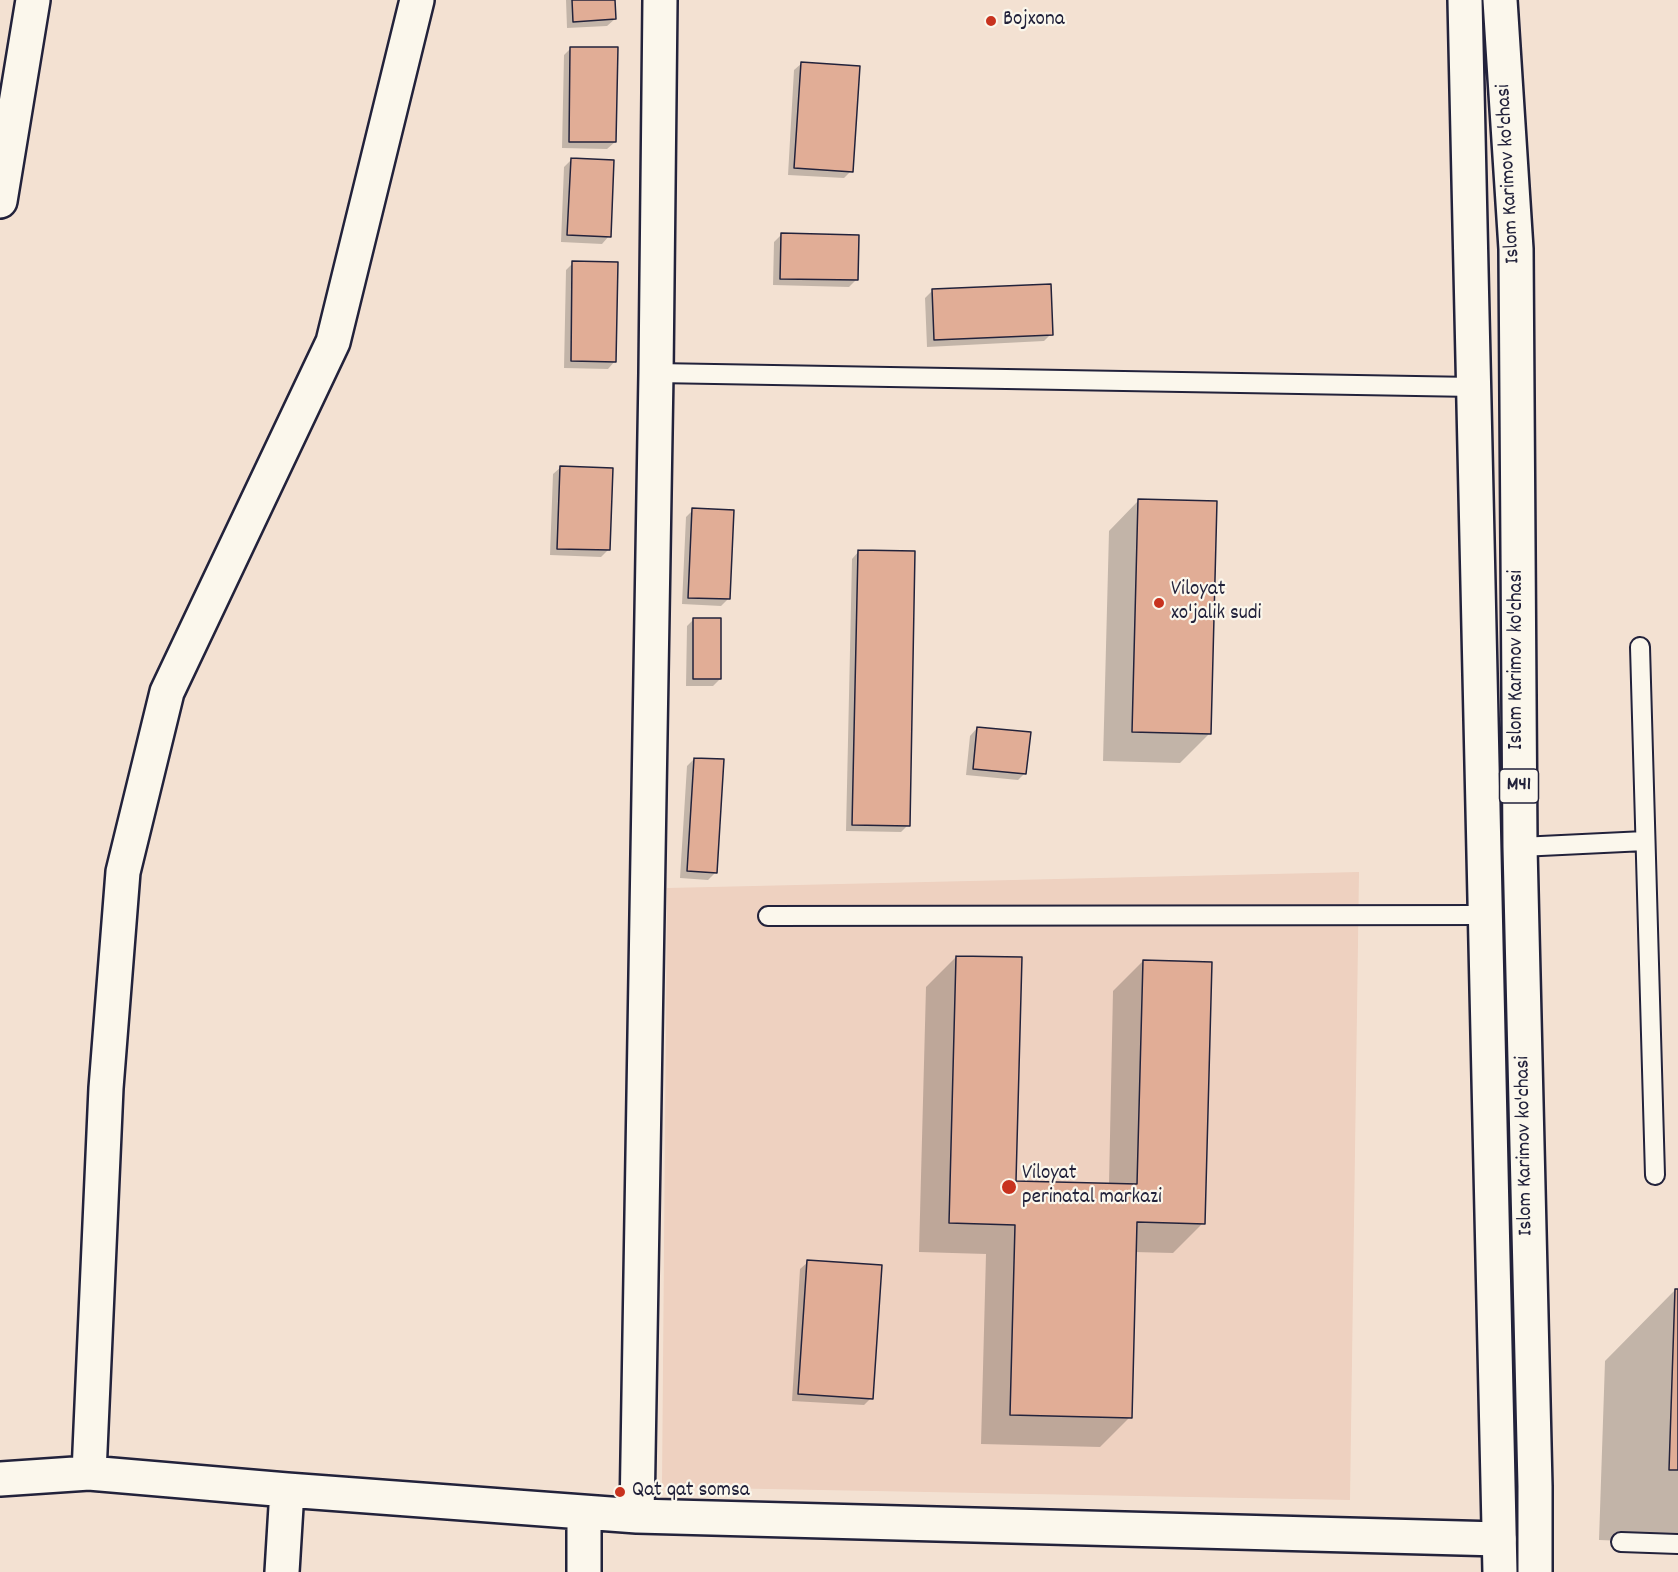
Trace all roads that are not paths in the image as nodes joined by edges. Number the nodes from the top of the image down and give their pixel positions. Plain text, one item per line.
1 (33, 0) edge
2 (417, 0) edge
3 (660, 0) edge
4 (1465, 0) edge
5 (1500, 0) edge
6 (0, 201) edge
7 (656, 373) junction
8 (1474, 387) junction
9 (1640, 647) dead end
10 (1645, 841) junction
11 (1520, 848) junction
12 (1485, 915) junction
13 (768, 916) dead end
14 (1655, 1175) dead end
15 (89, 1473) junction
16 (0, 1479) edge
17 (287, 1490) junction
18 (584, 1512) junction
19 (637, 1516) junction
20 (1499, 1539) junction
21 (1621, 1542) dead end
22 (1678, 1544) edge
23 (282, 1572) edge
24 (584, 1572) edge
25 (1500, 1572) edge
26 (1535, 1572) edge

1 - 6 street
2 - 15 street
3 - 7 street
4 - 8 street, Islom Karimov ko'chasi / M41
5 - 11 street, Islom Karimov ko'chasi / M41
7 - 8 lane
7 - 19 street
8 - 12 street, Islom Karimov ko'chasi / M41
9 - 10 lane
10 - 11 lane
10 - 14 lane
11 - 26 street, Islom Karimov ko'chasi / M41
12 - 13 lane
12 - 20 street, Islom Karimov ko'chasi / M41
15 - 16 street
15 - 17 street
17 - 18 street
17 - 23 street
18 - 19 street
18 - 24 street
19 - 20 street
20 - 25 street, Islom Karimov ko'chasi / M41
21 - 22 lane

